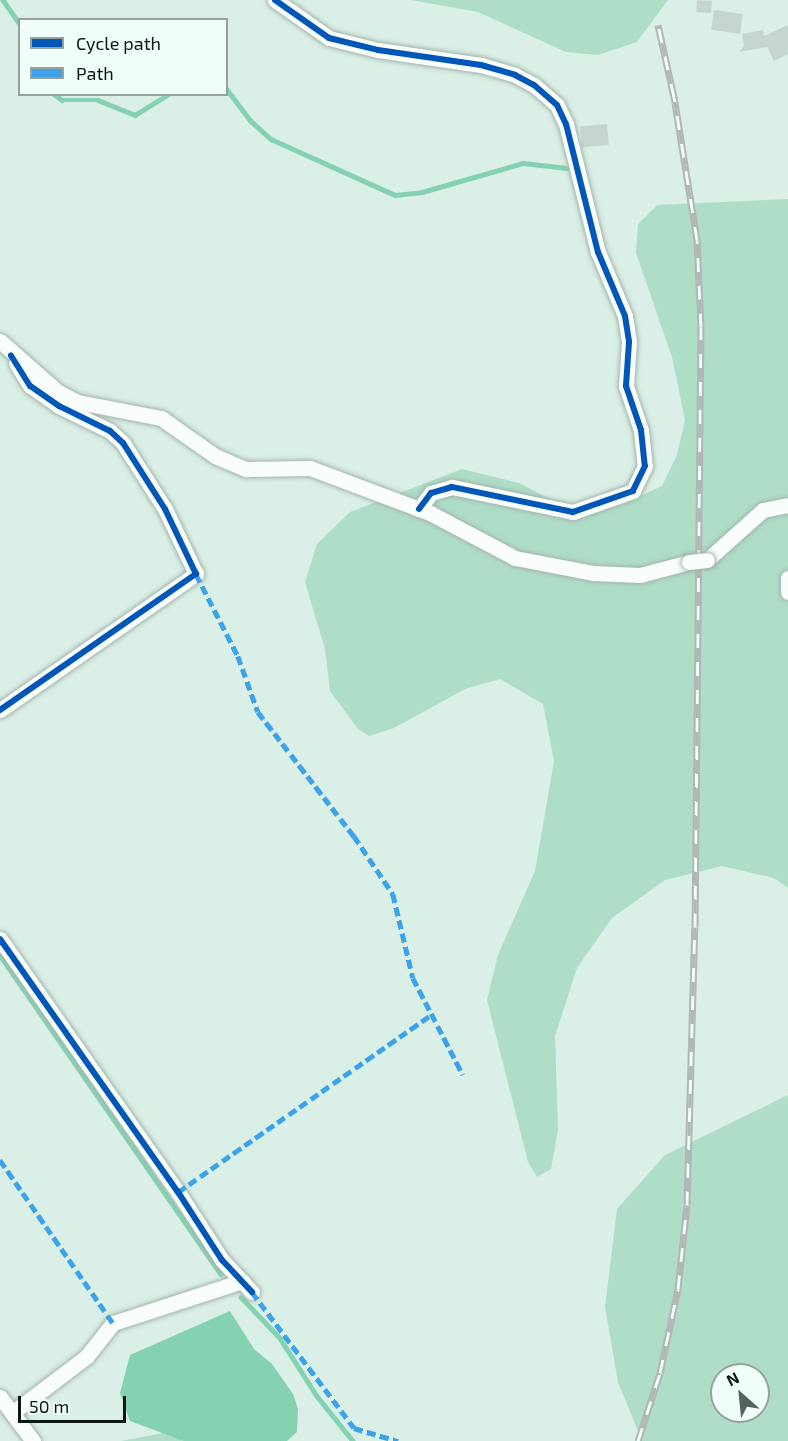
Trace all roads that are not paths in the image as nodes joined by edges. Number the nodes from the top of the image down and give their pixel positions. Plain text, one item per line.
1 (275, 0) edge
2 (0, 341) edge
3 (11, 355) junction
4 (788, 505) edge
5 (419, 509) junction
6 (788, 578) edge
7 (788, 592) edge
8 (0, 710) edge
9 (0, 939) edge
10 (0, 1397) edge
11 (12, 1413) junction
12 (33, 1441) edge

1 - 5 street
2 - 3 street
3 - 5 street
3 - 8 street
4 - 5 street, bridge
6 - 7 street
9 - 11 street
10 - 11 street
11 - 12 street

